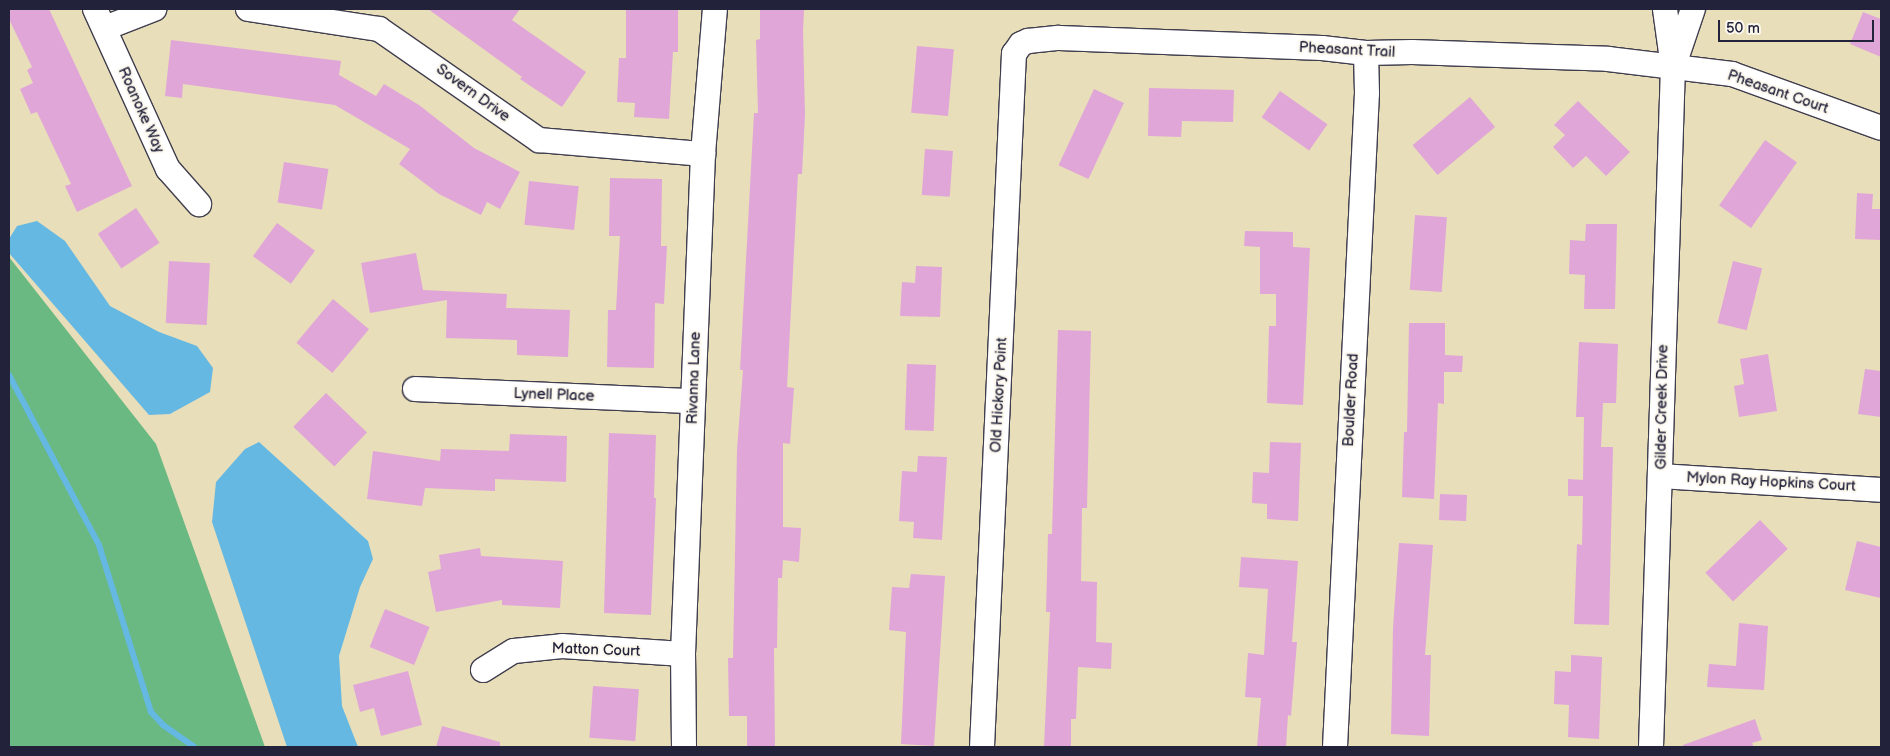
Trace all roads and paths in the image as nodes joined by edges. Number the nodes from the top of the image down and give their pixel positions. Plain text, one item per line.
1 (154, 9) edge
2 (248, 9) edge
3 (715, 9) edge
4 (1665, 9) edge
5 (1693, 9) edge
6 (100, 19) edge
7 (1021, 44) joint
8 (1366, 53) junction
9 (1673, 67) junction
10 (1881, 128) edge
11 (703, 154) junction
12 (199, 204) dead end
13 (415, 390) dead end
14 (693, 401) junction
15 (1660, 476) junction
16 (1881, 490) edge
17 (683, 654) junction
18 (483, 670) dead end
19 (684, 747) edge
20 (982, 747) edge
21 (1335, 747) edge
22 (1650, 747) edge

1 - 6 street
2 - 11 street, Sovern Drive
3 - 11 street, Rivanna Lane
4 - 9 street, Gilder Creek Drive
5 - 9 street, Gilder Creek Drive
6 - 12 street, Roanoke Way
7 - 8 street, Pheasant Trail
7 - 20 street, Old Hickory Point
8 - 9 street, Pheasant Trail
8 - 21 street, Boulder Road
9 - 10 street, Pheasant Court
9 - 15 street, Gilder Creek Drive
11 - 14 street, Rivanna Lane
13 - 14 street, Lynell Place
14 - 17 street, Rivanna Lane
15 - 16 street, Mylon Ray Hopkins Court
15 - 22 street, Gilder Creek Drive
17 - 18 street, Matton Court
17 - 19 street, Rivanna Lane

